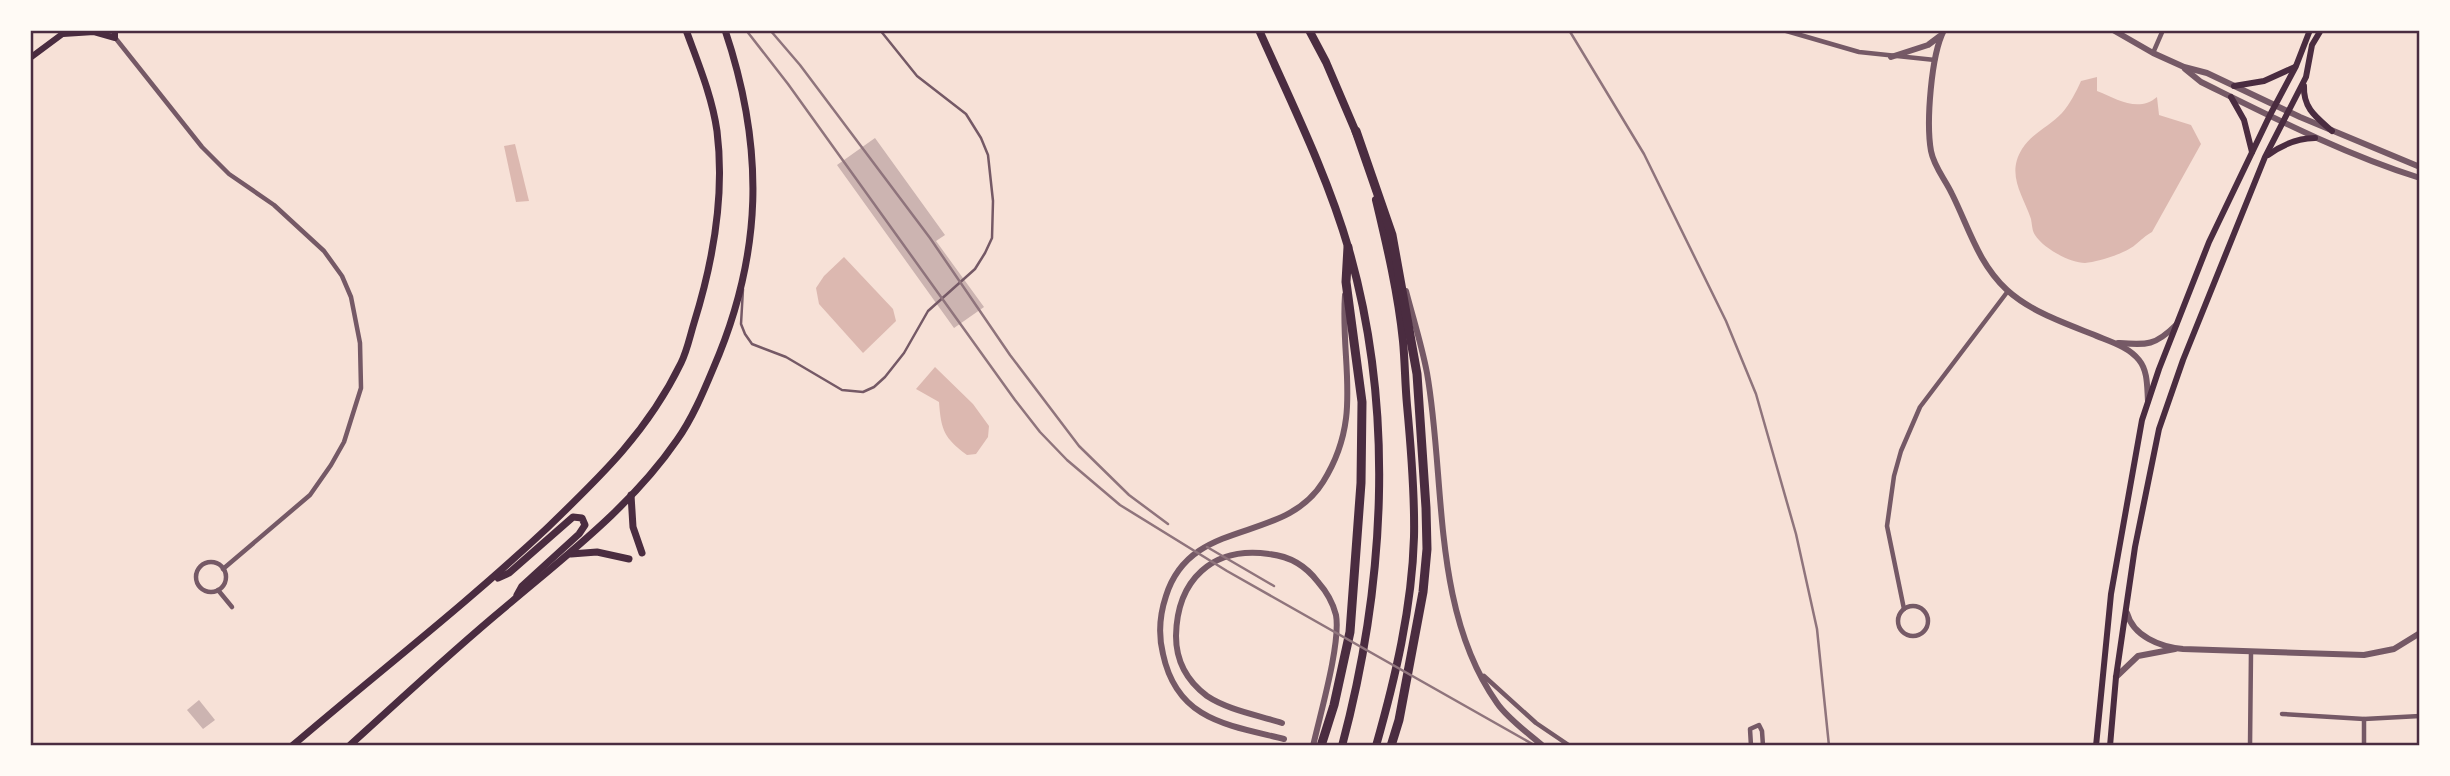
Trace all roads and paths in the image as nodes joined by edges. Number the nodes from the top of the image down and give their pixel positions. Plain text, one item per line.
1 (109, 30) edge
2 (686, 30) edge
3 (725, 30) edge
4 (880, 30) edge
5 (1259, 30) edge
6 (1309, 30) edge
7 (1783, 30) edge
8 (2113, 30) edge
9 (2163, 30) edge
10 (2310, 30) edge
11 (2321, 30) edge
12 (66, 32) edge
13 (1942, 33) edge
14 (115, 34) edge
15 (2152, 53) junction
16 (1891, 57) junction
17 (30, 58) edge
18 (1935, 60) junction
19 (2296, 66) junction
20 (2184, 67) junction
21 (2306, 77) junction
22 (2234, 86) junction
23 (2231, 97) junction
24 (2276, 105) junction
25 (2289, 111) junction
26 (2270, 115) junction
27 (2284, 122) junction
28 (1356, 131) junction
29 (2332, 131) junction
30 (2315, 138) junction
31 (2252, 154) junction
32 (2265, 157) junction
33 (2420, 167) edge
34 (2420, 178) edge
35 (1392, 234) junction
36 (1348, 247) junction
37 (744, 279) junction
38 (1346, 282) junction
39 (2008, 290) junction
40 (2176, 324) junction
41 (2116, 343) junction
42 (2148, 403) junction
43 (631, 495) junction
44 (642, 553) dead end
45 (569, 554) junction
46 (629, 559) dead end
47 (223, 569) junction
48 (491, 581) junction
49 (218, 590) junction
50 (514, 600) junction
51 (2127, 604) junction
52 (232, 607) dead end
53 (1904, 609) junction
54 (2420, 633) edge
55 (2177, 649) junction
56 (2251, 652) junction
57 (1478, 670) junction
58 (2116, 677) junction
59 (2282, 714) dead end
60 (2420, 716) edge
61 (2364, 719) junction
62 (1282, 723) dead end
63 (1284, 739) dead end
64 (292, 746) edge
65 (349, 746) edge
66 (1313, 746) edge
67 (1321, 746) edge
68 (1342, 746) edge
69 (1376, 746) edge
70 (1391, 746) edge
71 (1543, 746) edge
72 (1570, 746) edge
73 (1751, 746) edge
74 (1763, 746) edge
75 (2096, 746) edge
76 (2110, 746) edge
77 (2250, 746) edge
78 (2364, 746) edge

1 - 14 street
2 - 48 main road
3 - 37 main road
4 - 37 lane
5 - 36 highway
6 - 28 highway
7 - 16 street
8 - 15 street
9 - 15 street
10 - 19 main road
11 - 21 main road
12 - 14 main road
12 - 17 main road
13 - 16 street
13 - 18 street
14 - 47 street
15 - 20 street
16 - 18 street
18 - 39 street
19 - 22 main road
19 - 24 main road
20 - 22 street
20 - 23 street
21 - 25 main road
21 - 29 main road
22 - 24 street
23 - 26 street
23 - 31 main road
24 - 25 street
24 - 26 main road
25 - 27 main road
25 - 29 street
26 - 27 street
26 - 31 main road
27 - 30 street
27 - 32 main road
28 - 35 highway
28 - 69 highway
29 - 33 street
30 - 32 main road
30 - 34 street
31 - 40 main road
32 - 51 main road
35 - 57 street
35 - 70 highway
36 - 38 highway
36 - 68 highway
37 - 43 main road
38 - 63 street
38 - 67 highway
39 - 41 street
39 - 53 street
40 - 41 street
40 - 42 main road
41 - 42 street
42 - 75 main road
43 - 44 main road
43 - 45 main road
45 - 46 main road
45 - 50 main road
47 - 49 street
47 - 49 street
48 - 50 main road
48 - 64 main road
49 - 52 street
50 - 65 main road
51 - 55 street
51 - 58 main road
53 - 53 street
54 - 56 street
55 - 56 street
55 - 58 street
56 - 77 street
57 - 71 street
57 - 72 street
58 - 76 main road
59 - 61 street
60 - 61 street
61 - 78 street
62 - 66 street
73 - 74 street

